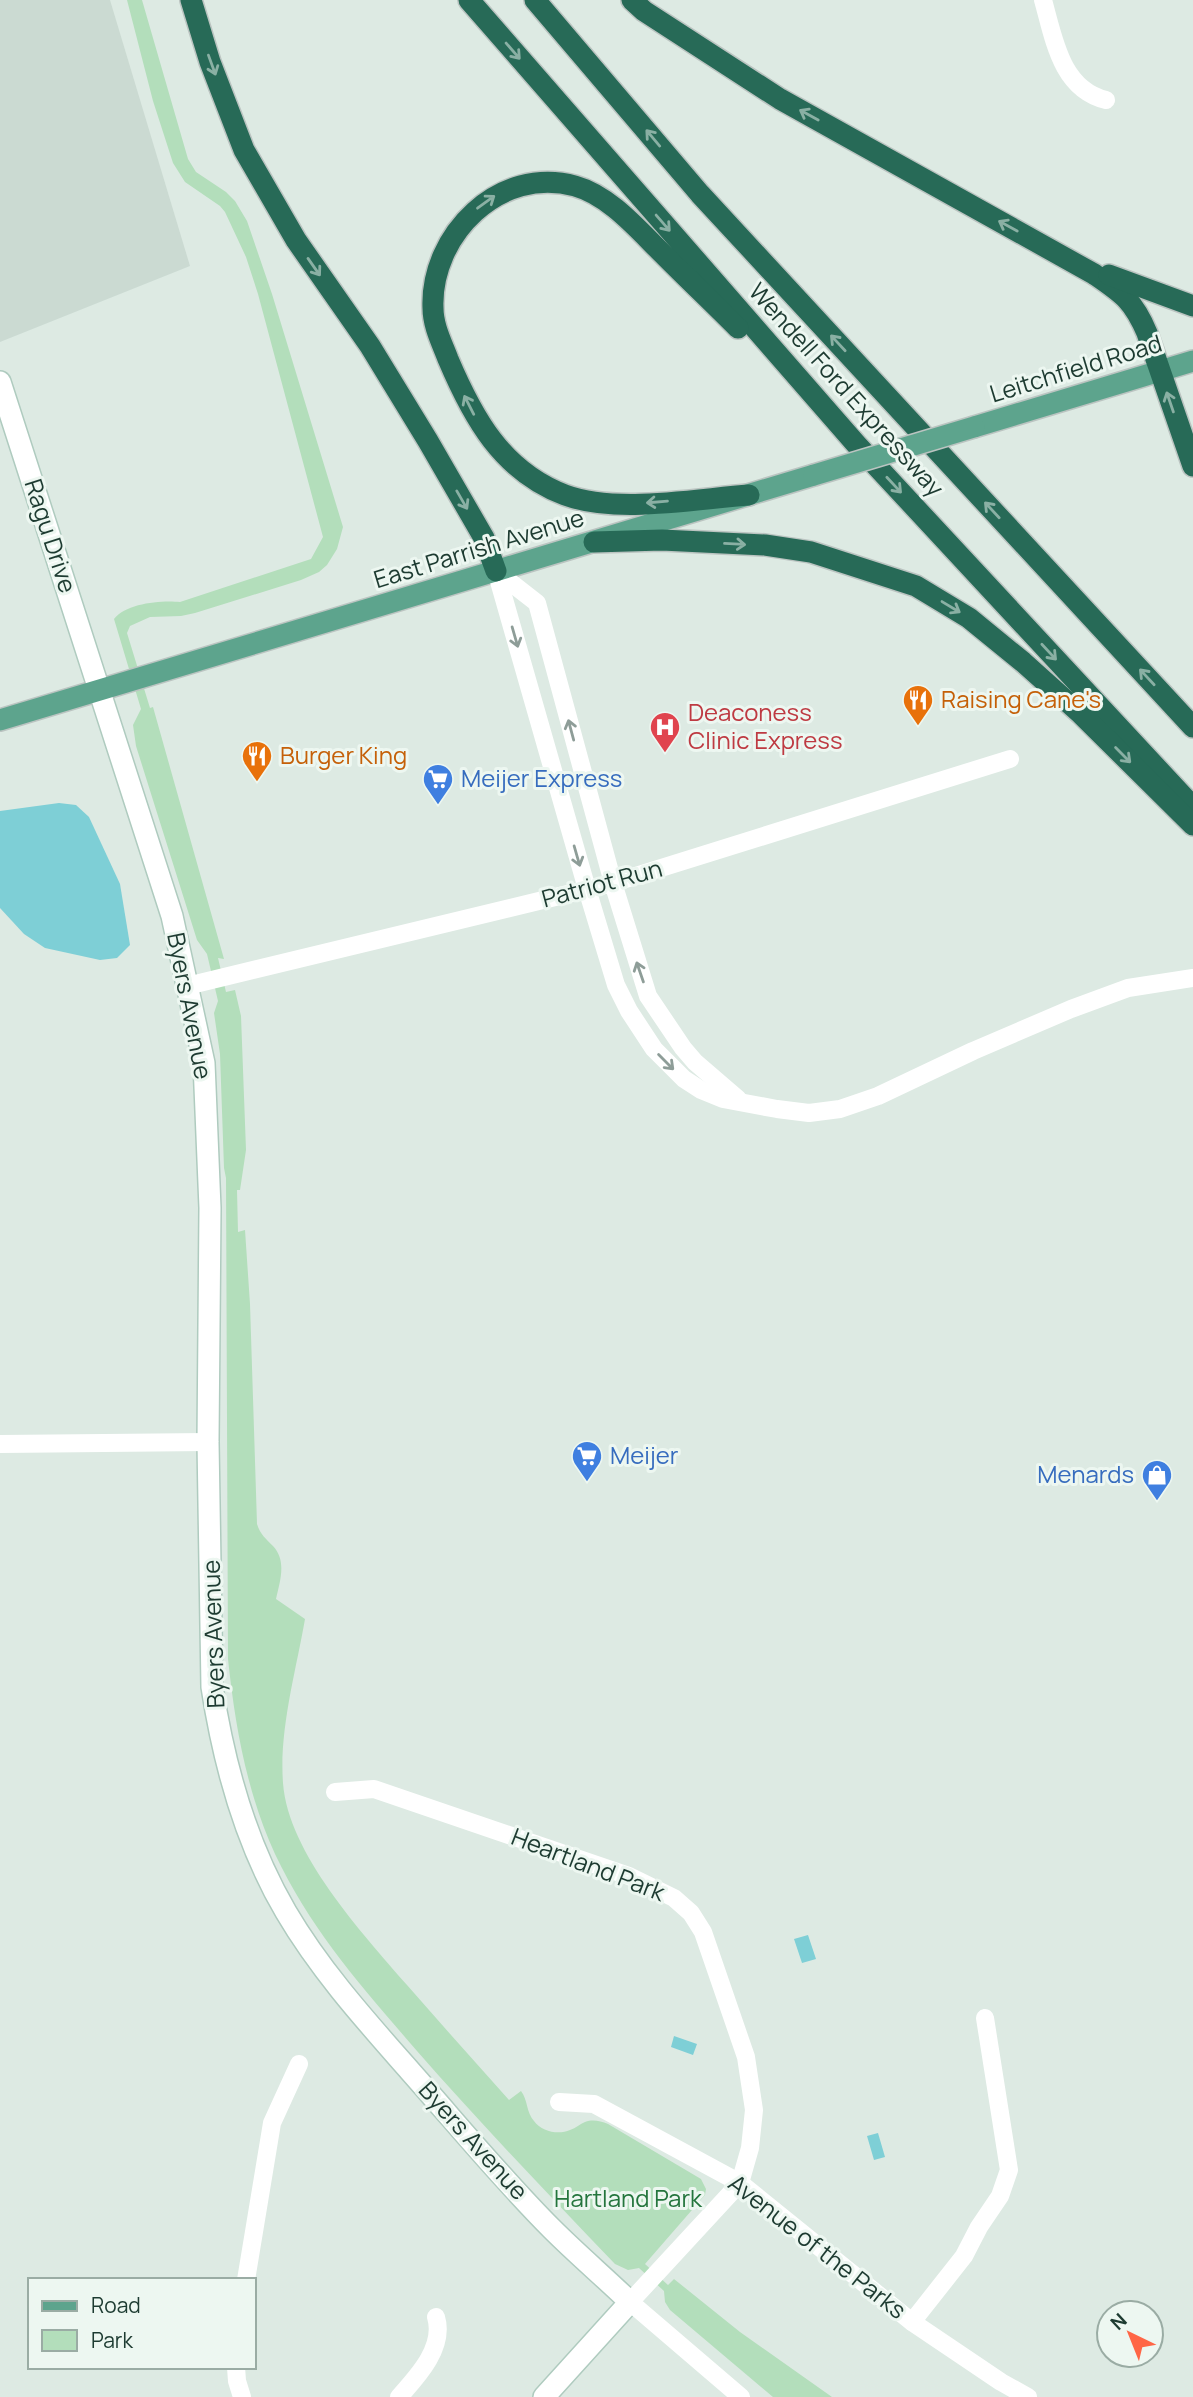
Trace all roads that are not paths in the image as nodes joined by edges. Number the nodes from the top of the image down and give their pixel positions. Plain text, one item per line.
1 (191, 0) edge
2 (468, 0) edge
3 (535, 0) edge
4 (632, 0) edge
5 (1043, 0) edge
6 (1106, 100) dead end
7 (1067, 260) junction
8 (1193, 306) edge
9 (1193, 361) edge
10 (1159, 372) junction
11 (0, 382) edge
12 (974, 427) joint
13 (856, 444) junction
14 (1193, 466) edge
15 (750, 495) junction
16 (594, 542) junction
17 (496, 571) junction
18 (100, 690) junction
19 (0, 720) edge
20 (1193, 727) edge
21 (1010, 759) dead end
22 (1193, 807) edge
23 (1193, 825) edge
24 (613, 883) junction
25 (587, 889) junction
26 (1193, 978) edge
27 (187, 986) junction
28 (741, 1101) junction
29 (208, 1442) junction
30 (0, 1444) edge
31 (335, 1791) dead end
32 (985, 2018) dead end
33 (299, 2064) dead end
34 (559, 2102) dead end
35 (740, 2183) junction
36 (246, 2278) edge
37 (630, 2302) junction
38 (436, 2317) dead end
39 (912, 2322) junction
40 (236, 2369) edge
41 (242, 2397) edge
42 (399, 2397) edge
43 (544, 2397) edge
44 (741, 2397) edge
45 (1028, 2397) edge

1 -> 17 highway
2 -> 13 highway, Wendell Ford Expressway
20 -> 3 highway, Wendell Ford Expressway
7 -> 4 highway
5 - 6 street
7 - 8 highway
7 - 10 highway
9 - 10 main road, Leitchfield Road
10 - 12 main road, Leitchfield Road
14 -> 10 highway
11 - 18 street, Ragu Drive
12 - 15 main road, East Parrish Avenue, bridge
15 -> 13 highway
13 -> 22 highway, Wendell Ford Expressway
15 - 16 main road, East Parrish Avenue
16 - 17 main road, East Parrish Avenue
16 -> 23 highway
17 - 18 main road, East Parrish Avenue
24 -> 17 street
17 -> 25 street
18 - 19 main road, East Parrish Avenue
18 - 27 street, Byers Avenue
21 - 24 street, Patriot Run
24 - 25 street, Patriot Run
28 -> 24 street
25 - 27 street, Patriot Run
25 -> 28 street
26 - 28 street
27 - 29 street, Byers Avenue
29 - 30 street
29 - 37 street, Byers Avenue
31 - 35 street, Heartland Park
32 - 39 street
33 - 36 street
34 - 35 street, Avenue of the Parks
35 - 37 street, Heartland Park
35 - 39 street, Avenue of the Parks
37 - 43 street
37 - 44 street, Byers Avenue
38 - 42 street
39 - 45 street, Avenue of the Parks
40 - 41 street

